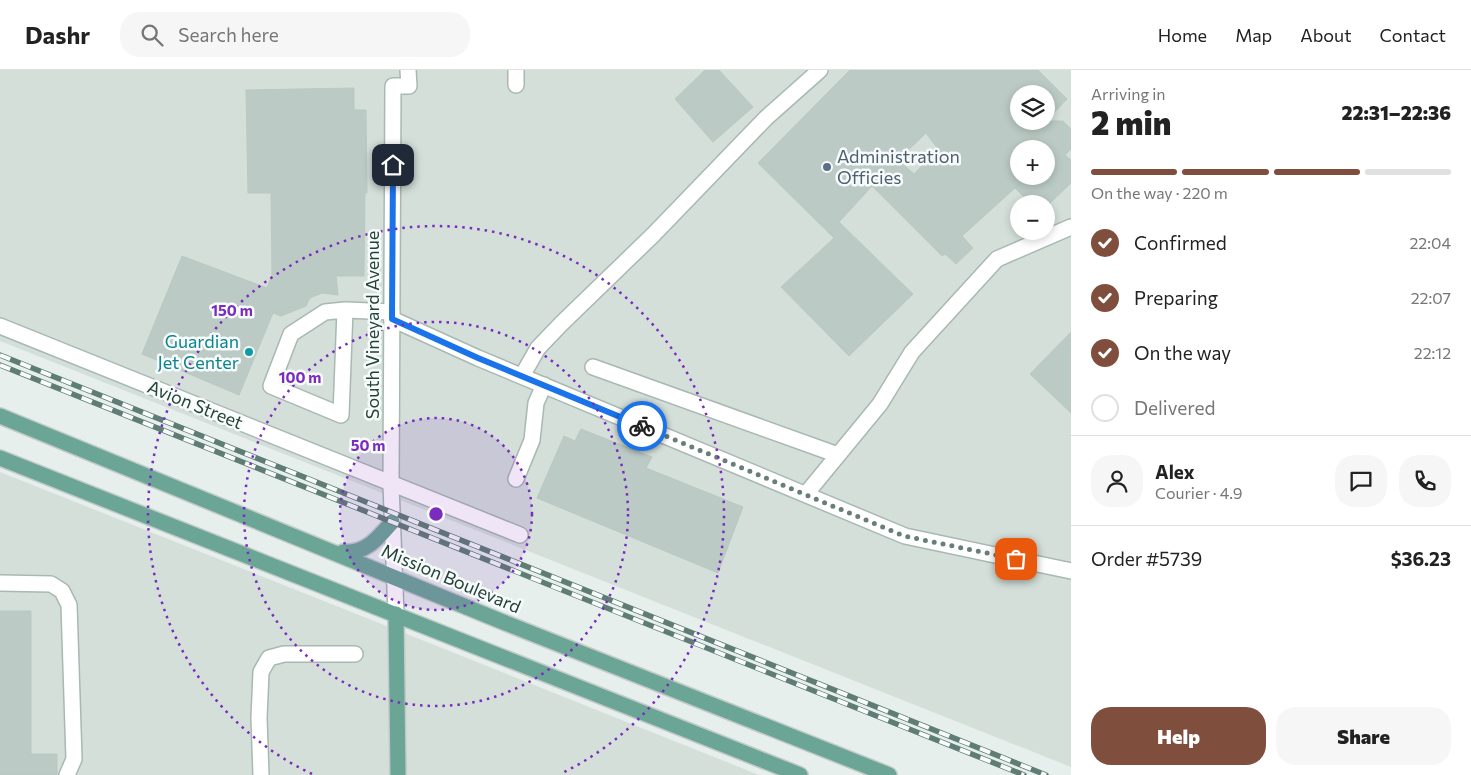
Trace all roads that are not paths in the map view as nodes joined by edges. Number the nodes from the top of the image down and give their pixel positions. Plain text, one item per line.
1 (408, 70) edge
2 (820, 70) edge
3 (1071, 227) edge
4 (345, 310) junction
5 (392, 315) junction
6 (0, 326) edge
7 (593, 367) dead end
8 (522, 376) junction
9 (544, 385) junction
10 (0, 416) edge
11 (838, 455) junction
12 (0, 458) edge
13 (516, 479) dead end
14 (391, 485) junction
15 (806, 494) junction
16 (392, 522) junction
17 (520, 535) dead end
18 (336, 552) junction
19 (1071, 571) edge
20 (393, 575) junction
21 (0, 583) edge
22 (396, 614) junction
23 (355, 654) dead end
24 (67, 775) edge
25 (261, 775) edge
26 (398, 775) edge
27 (800, 775) edge
28 (889, 775) edge

1 - 5 street, South Vineyard Avenue
2 - 8 street
3 - 11 street
4 - 4 street
4 - 5 street
5 - 8 street
5 - 14 street, South Vineyard Avenue
6 - 14 street, Avion Street
7 - 11 street
8 - 9 street
9 - 13 street
9 - 15 street
10 - 18 main road, Mission Boulevard
11 - 15 street
12 - 22 main road
14 - 16 street, South Vineyard Avenue
14 - 17 street, Avion Street
15 - 19 street
16 - 18 main road
16 - 20 street, South Vineyard Avenue
18 - 20 main road, Mission Boulevard
20 - 22 street, South Vineyard Avenue
20 - 28 main road, Mission Boulevard
21 - 24 street
22 - 26 main road, South Vineyard Avenue
22 - 27 main road
23 - 25 street

